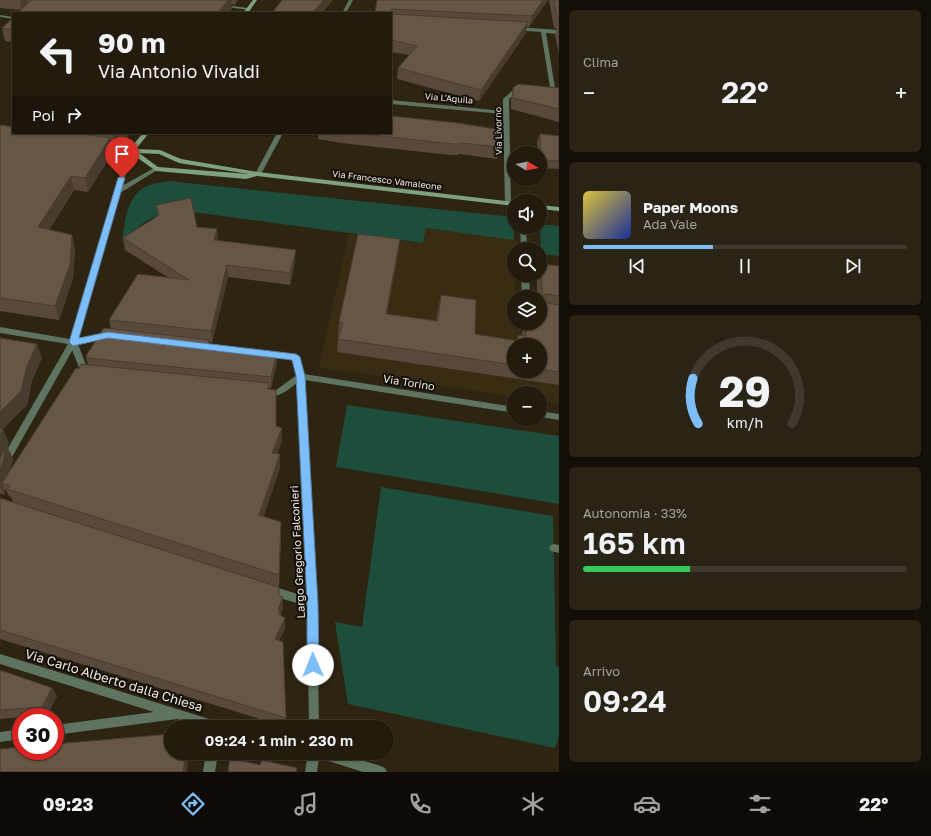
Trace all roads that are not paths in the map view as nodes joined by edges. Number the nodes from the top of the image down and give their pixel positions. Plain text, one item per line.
1 (255, 0) edge
2 (351, 0) edge
3 (212, 4) edge
4 (247, 11) edge
5 (345, 12) edge
6 (0, 16) edge
7 (12, 18) edge
8 (513, 29) edge
9 (543, 31) junction
10 (559, 32) edge
11 (532, 91) edge
12 (547, 92) edge
13 (557, 93) edge
14 (392, 102) edge
15 (506, 113) junction
16 (145, 134) edge
17 (279, 134) edge
18 (93, 145) edge
19 (131, 151) junction
20 (156, 169) junction
21 (258, 174) junction
22 (117, 192) junction
23 (510, 194) edge
24 (507, 204) edge
25 (547, 208) edge
26 (559, 209) edge
27 (0, 330) edge
28 (116, 336) edge
29 (73, 342) junction
30 (257, 353) edge
31 (94, 375) edge
32 (301, 376) junction
33 (253, 391) edge
34 (507, 409) edge
35 (547, 415) edge
36 (559, 417) edge
37 (0, 470) edge
38 (259, 586) edge
39 (312, 604) junction
40 (0, 660) edge
41 (179, 715) junction
42 (195, 720) edge
43 (314, 720) edge
44 (64, 729) edge
45 (12, 735) edge
46 (0, 736) edge
47 (211, 760) edge
48 (313, 760) edge
49 (342, 760) edge
50 (209, 772) edge
51 (311, 772) edge
52 (381, 772) edge

1 - 4 main road
2 - 5 street
3 - 4 street
6 - 7 street
8 - 9 street
9 - 10 street
9 - 13 street
11 - 15 street, Via Livorno
12 - 13 street
14 - 15 street, Via L'Aquila
15 - 23 street, Via Livorno
16 - 19 main road
17 - 21 street
18 - 19 street
19 - 20 main road
19 - 21 main road
19 - 22 street
20 - 21 main road
20 - 22 street
21 - 24 main road, Via Francesco Vamaleone
22 - 29 street
25 - 26 main road
27 - 29 street
28 - 29 street
29 - 31 street
29 - 37 street
30 - 32 street, Largo Gregorio Falconieri
32 - 33 street
32 - 34 street, Via Torino
32 - 39 street, Largo Gregorio Falconieri
35 - 36 street
38 - 39 street
39 - 43 street, Largo Gregorio Falconieri
40 - 41 street, Via Carlo Alberto dalla Chiesa
41 - 42 street, Via Carlo Alberto dalla Chiesa
41 - 44 street
45 - 46 street
47 - 50 street
48 - 51 street
49 - 52 street

